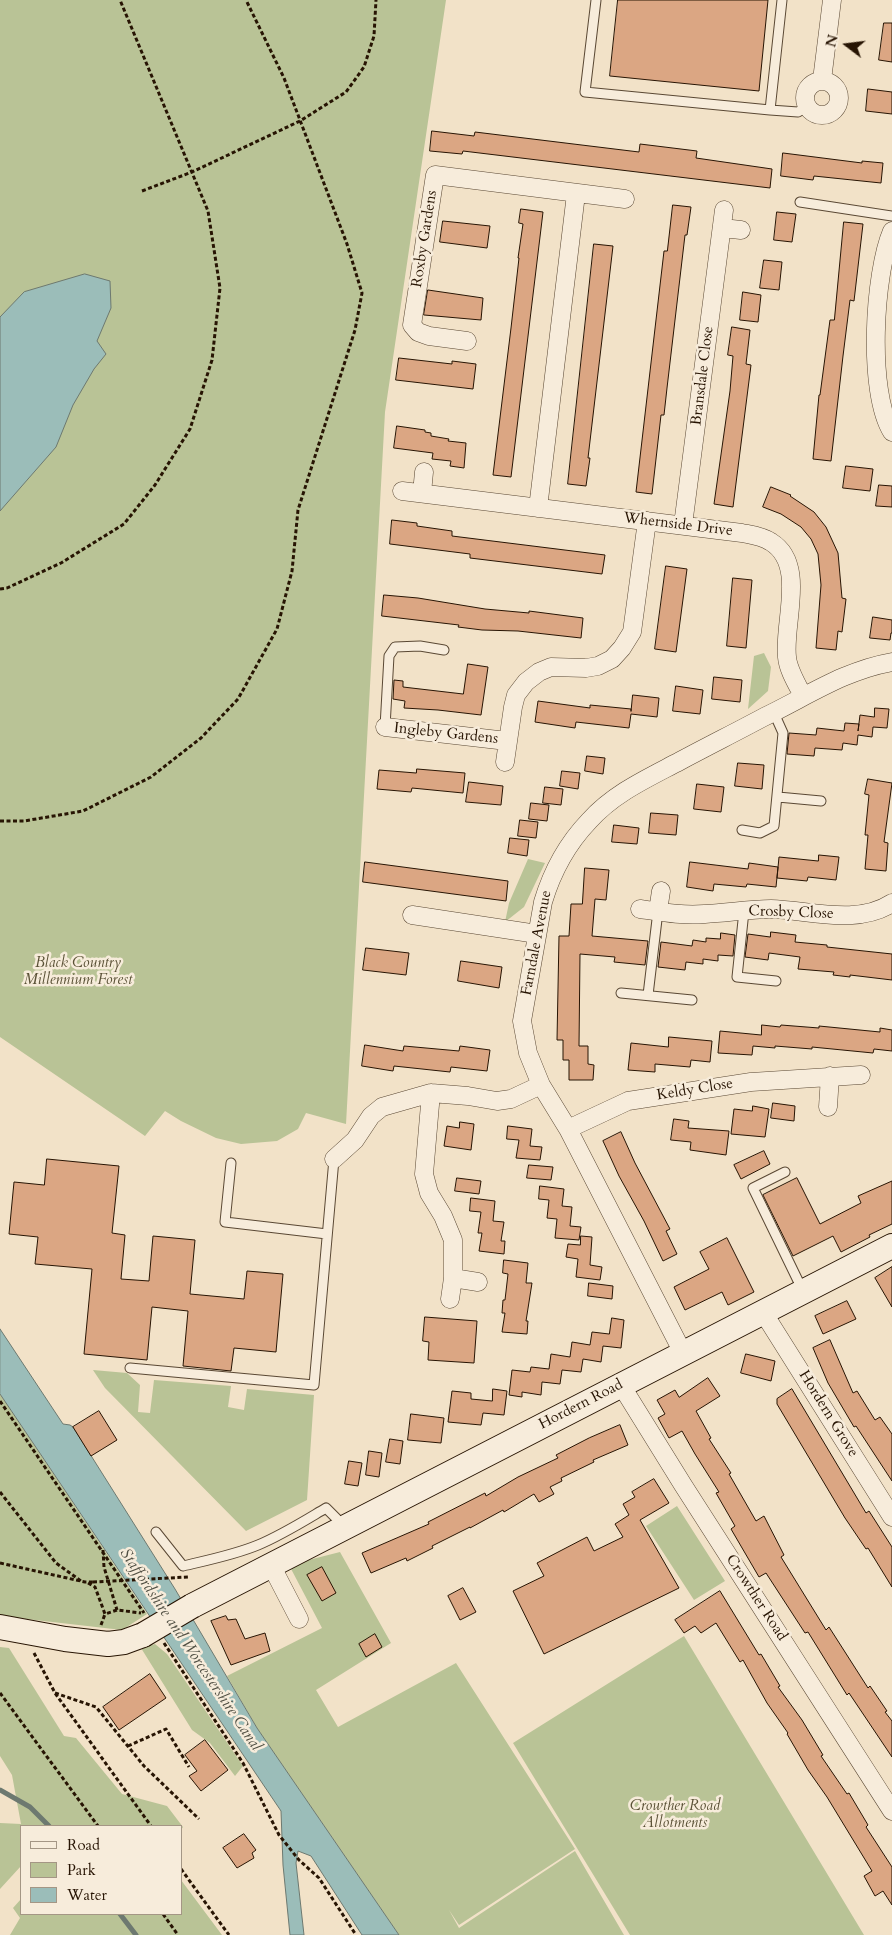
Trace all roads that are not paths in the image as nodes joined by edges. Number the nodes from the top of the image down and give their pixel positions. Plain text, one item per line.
1 (596, 0) edge
2 (782, 0) edge
3 (832, 0) edge
4 (822, 80) junction
5 (807, 107) junction
6 (770, 110) junction
7 (576, 194) junction
8 (625, 199) dead end
9 (800, 202) dead end
10 (724, 210) dead end
11 (892, 216) edge
12 (722, 228) junction
13 (741, 230) dead end
14 (892, 231) edge
15 (467, 341) dead end
16 (892, 432) edge
17 (424, 472) dead end
18 (402, 491) dead end
19 (422, 493) junction
20 (538, 508) junction
21 (647, 521) junction
22 (683, 525) junction
23 (444, 650) dead end
24 (892, 662) edge
25 (803, 696) junction
26 (774, 712) junction
27 (385, 727) joint
28 (508, 741) junction
29 (505, 762) dead end
30 (778, 797) junction
31 (821, 801) dead end
32 (742, 830) dead end
33 (661, 891) dead end
34 (892, 903) edge
35 (640, 909) dead end
36 (658, 911) junction
37 (744, 911) junction
38 (412, 915) dead end
39 (537, 934) junction
40 (776, 981) dead end
41 (621, 993) dead end
42 (648, 995) junction
43 (692, 1000) dead end
44 (861, 1075) dead end
45 (830, 1076) junction
46 (542, 1085) junction
47 (432, 1094) junction
48 (828, 1107) dead end
49 (568, 1130) junction
50 (334, 1158) joint
51 (231, 1163) dead end
52 (786, 1172) dead end
53 (327, 1234) junction
54 (892, 1246) edge
55 (453, 1278) junction
56 (478, 1282) dead end
57 (803, 1291) junction
58 (450, 1298) dead end
59 (763, 1312) junction
60 (683, 1353) junction
61 (130, 1368) dead end
62 (621, 1385) junction
63 (892, 1517) edge
64 (346, 1528) junction
65 (156, 1532) dead end
66 (271, 1565) junction
67 (299, 1620) dead end
68 (0, 1627) edge
69 (892, 1811) edge

1 - 6 lane
2 - 6 lane
3 - 4 street
4 - 5 street
4 - 5 street
5 - 6 lane
7 - 8 street, Roxby Gardens
7 - 15 street, Roxby Gardens
7 - 20 street
9 - 11 lane
10 - 12 street, Bransdale Close
12 - 13 street
12 - 22 street, Bransdale Close
14 - 16 street
17 - 19 street
18 - 19 street, Whernside Drive
19 - 20 street, Whernside Drive
20 - 21 street, Whernside Drive
21 - 22 street, Whernside Drive
21 - 28 street, Ingleby Gardens
22 - 25 street, Whernside Drive
23 - 27 lane
24 - 25 street, Farndale Avenue
25 - 26 street, Farndale Avenue
26 - 30 lane
26 - 39 street, Farndale Avenue
27 - 28 street, Ingleby Gardens
28 - 29 street, Ingleby Gardens
30 - 31 lane
30 - 32 lane
33 - 36 street
34 - 37 street, Crosby Close
35 - 36 street, Crosby Close
36 - 37 street, Crosby Close
36 - 42 lane
37 - 40 lane
38 - 39 street
39 - 46 street, Farndale Avenue
41 - 42 lane
42 - 43 lane
44 - 45 street, Keldy Close
45 - 48 street
45 - 49 street, Keldy Close
46 - 47 street
46 - 49 street, Farndale Avenue
47 - 50 street
47 - 55 street
49 - 60 street, Farndale Avenue
50 - 53 lane
51 - 53 lane
52 - 57 lane
53 - 61 lane
54 - 57 street, Hordern Road
55 - 56 street
55 - 58 street
57 - 59 street, Hordern Road
59 - 60 street, Hordern Road
59 - 63 street, Hordern Grove
60 - 62 street, Hordern Road
62 - 64 street, Hordern Road
62 - 69 street, Crowther Road
64 - 65 lane
64 - 66 street, Hordern Road
66 - 67 street
66 - 68 street, Hordern Road, bridge

